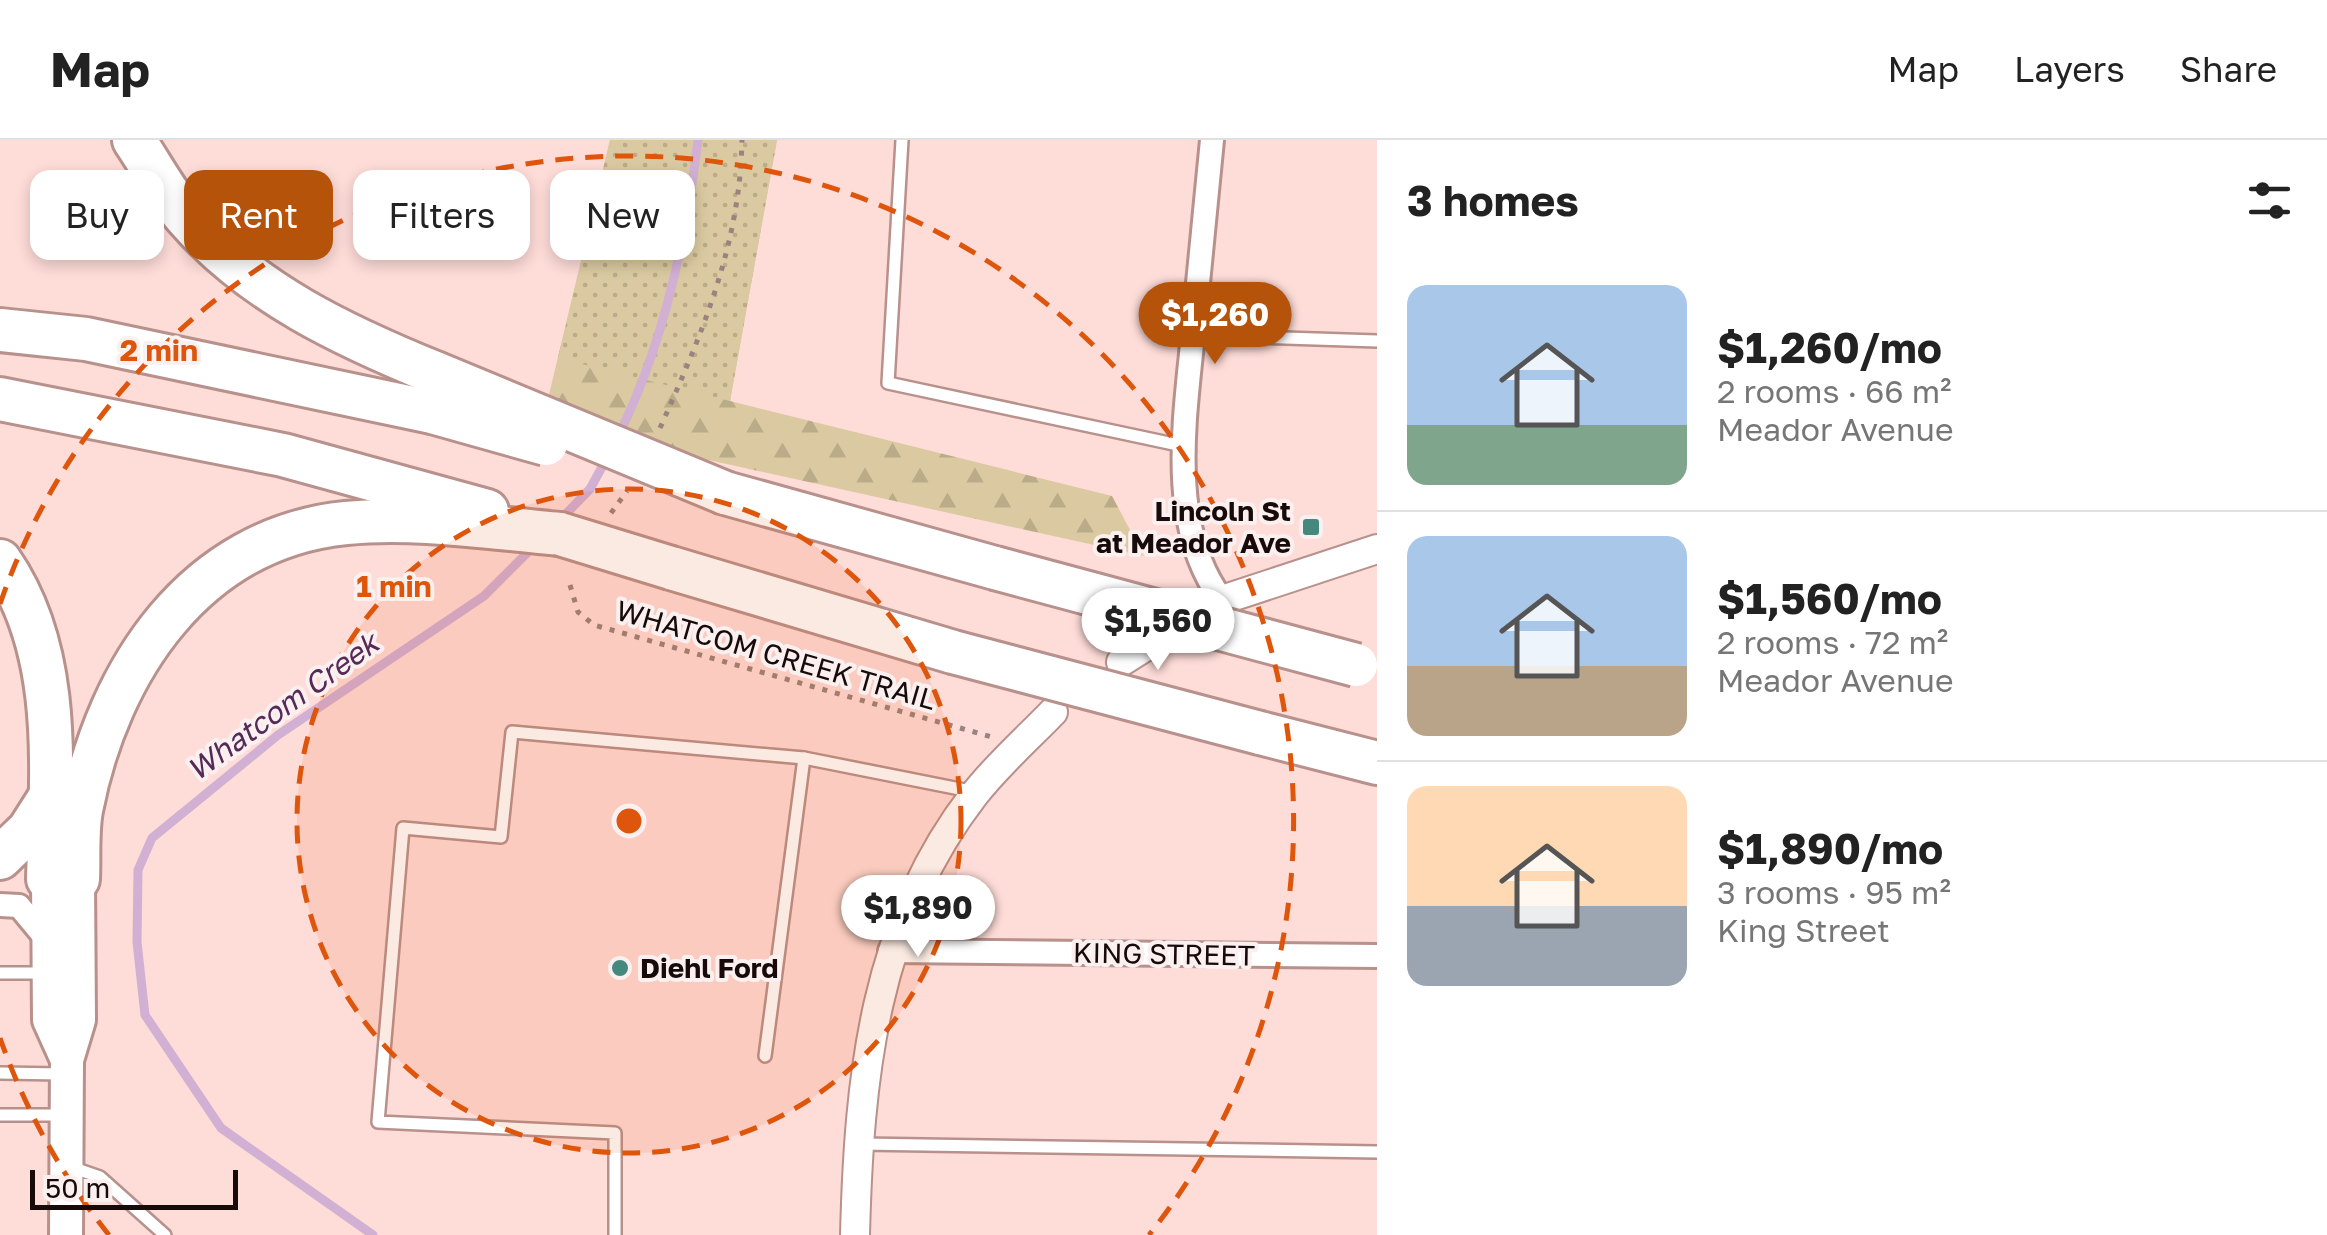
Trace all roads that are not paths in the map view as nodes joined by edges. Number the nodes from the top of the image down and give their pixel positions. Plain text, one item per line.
1 (134, 140) edge
2 (902, 140) edge
3 (1212, 140) edge
4 (0, 330) edge
5 (1194, 335) junction
6 (1377, 341) edge
7 (433, 392) junction
8 (0, 399) edge
9 (1183, 446) junction
10 (435, 510) junction
11 (1377, 549) edge
12 (0, 561) edge
13 (1222, 600) joint
14 (1164, 635) dead end
15 (1121, 662) dead end
16 (1366, 668) edge
17 (1053, 712) dead end
18 (804, 758) junction
19 (1377, 763) edge
20 (976, 792) junction
21 (50, 796) junction
22 (0, 858) edge
23 (63, 879) junction
24 (0, 905) edge
25 (890, 951) junction
26 (1377, 956) edge
27 (48, 957) junction
28 (0, 973) edge
29 (765, 1056) dead end
30 (66, 1067) junction
31 (0, 1074) edge
32 (0, 1115) edge
33 (66, 1116) junction
34 (857, 1144) junction
35 (1377, 1152) edge
36 (66, 1165) junction
37 (66, 1235) edge
38 (165, 1235) edge
39 (616, 1235) edge
40 (855, 1235) edge

1 - 7 highway
2 - 9 lane
3 - 5 street
4 - 7 highway
5 - 6 lane
5 - 9 street
7 - 16 highway, bridge
8 - 10 highway
9 - 13 street
10 - 19 highway, bridge
10 - 23 highway
11 - 13 street
12 - 21 highway
14 - 15 street
17 - 20 street
18 - 20 lane
18 - 29 lane
18 - 39 lane
20 - 25 street
21 - 22 highway
21 - 23 highway
23 - 27 main road
23 - 30 main road
24 - 27 street
25 - 26 street, KING STREET
25 - 34 street
27 - 28 lane
27 - 30 main road
30 - 31 lane
30 - 33 main road
32 - 33 lane
33 - 36 main road
34 - 35 lane
34 - 40 street
36 - 37 main road
36 - 38 lane

